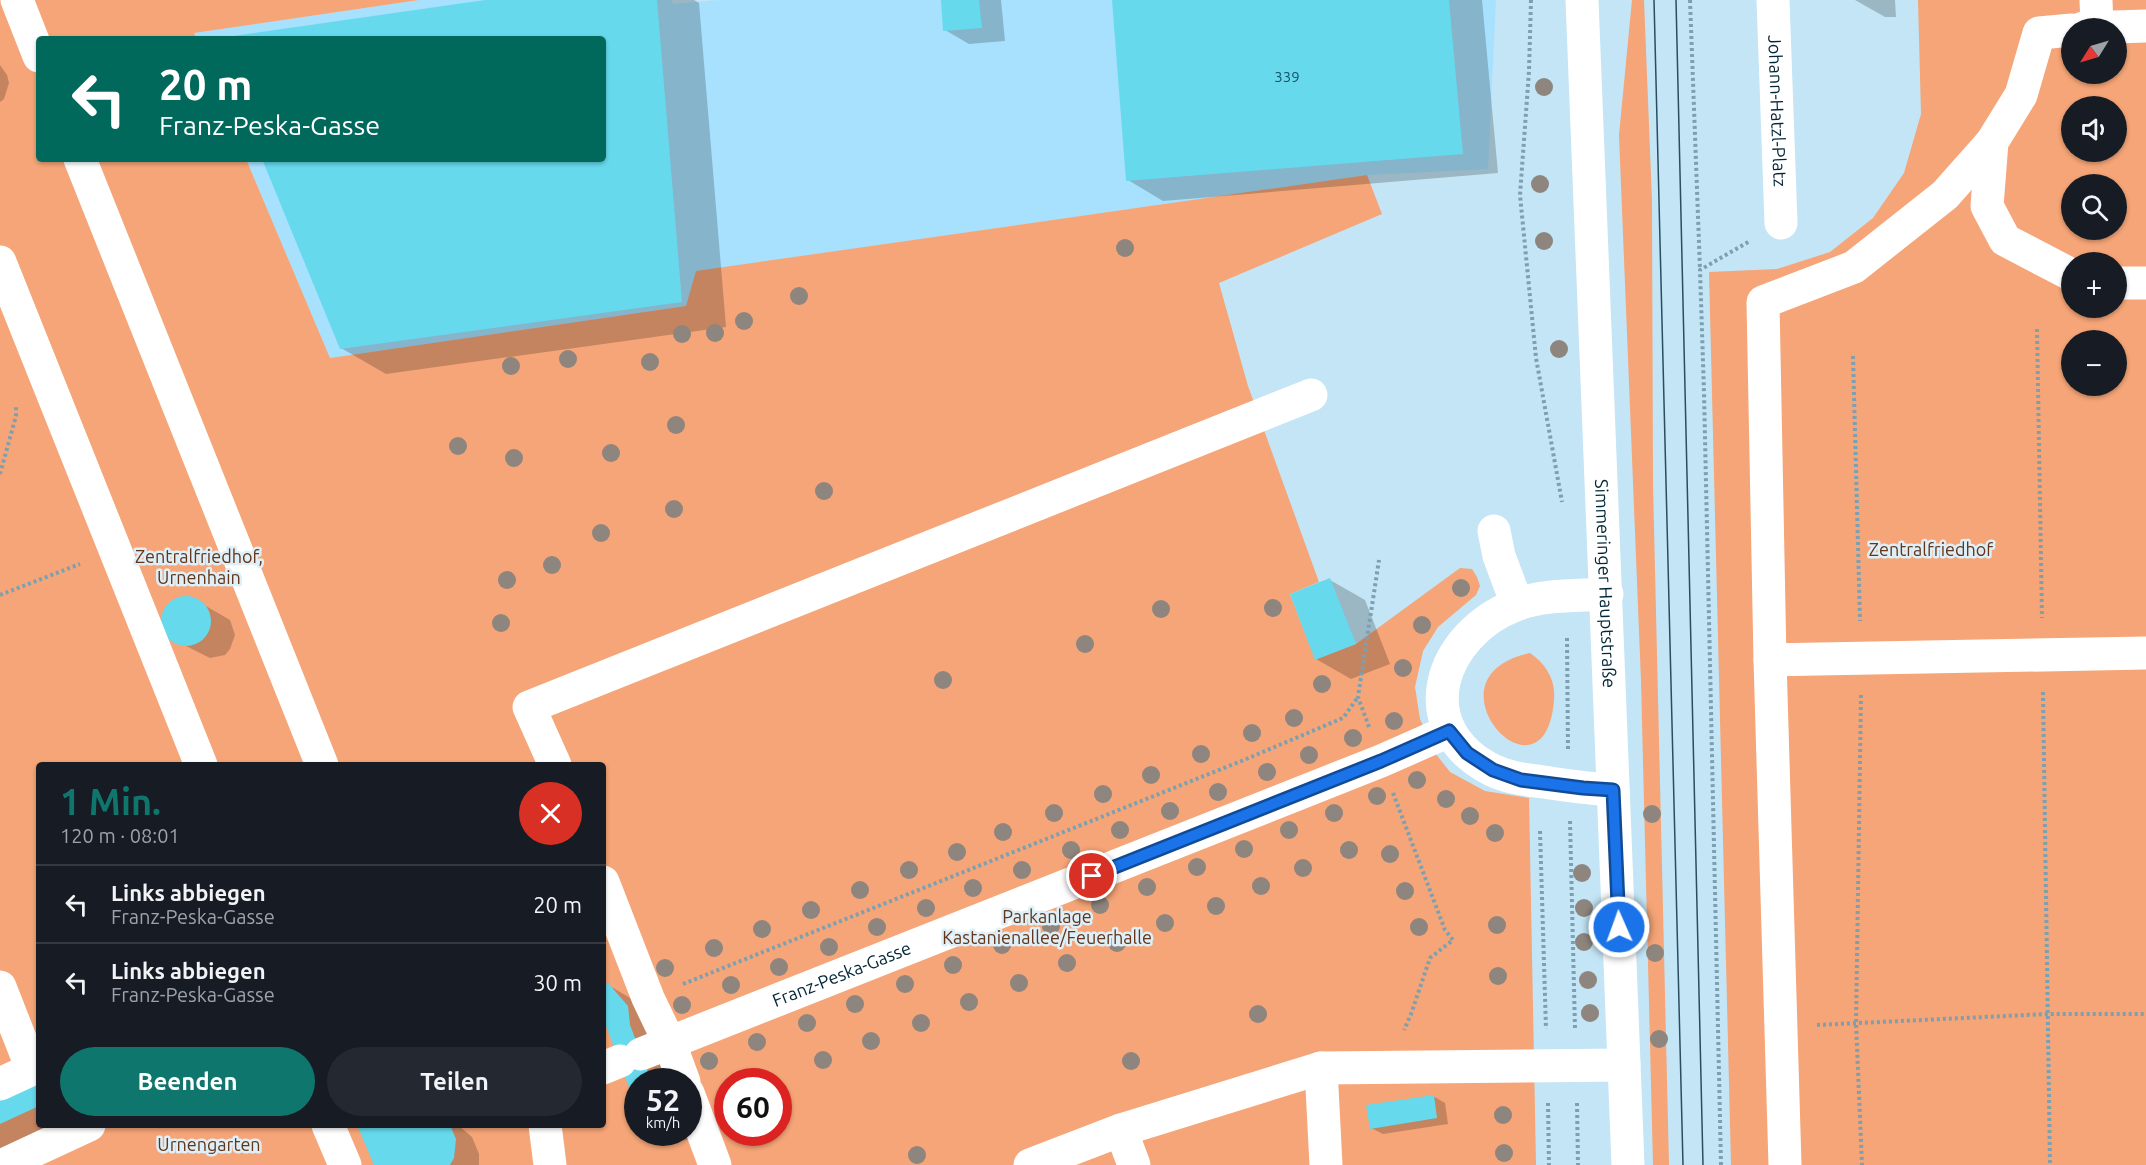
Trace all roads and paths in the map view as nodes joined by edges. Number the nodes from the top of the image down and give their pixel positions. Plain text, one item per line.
1 (17, 0) edge
2 (1531, 0) edge
3 (1582, 0) edge
4 (1690, 0) edge
5 (1773, 0) edge
6 (2127, 24) edge
7 (2146, 26) edge
8 (2061, 28) edge
9 (36, 48) edge
10 (1992, 142) junction
11 (81, 162) edge
12 (1781, 223) joint
13 (0, 262) edge
14 (2061, 269) edge
15 (1700, 270) junction
16 (2127, 283) edge
17 (2146, 283) edge
18 (2037, 329) dead end
19 (1852, 356) dead end
20 (1311, 395) dead end
21 (17, 398) dead end
22 (0, 474) edge
23 (1563, 506) dead end
24 (1494, 531) dead end
25 (115, 550) junction
26 (1, 594) edge
27 (1606, 594) junction
28 (1567, 596) junction
29 (1517, 604) junction
30 (2146, 653) edge
31 (2043, 655) junction
32 (1861, 658) junction
33 (1770, 660) junction
34 (1358, 698) dead end
35 (1449, 731) junction
36 (200, 762) edge
37 (321, 762) edge
38 (554, 762) edge
39 (1569, 786) junction
40 (1613, 790) junction
41 (1540, 831) dead end
42 (606, 890) edge
43 (1453, 940) dead end
44 (0, 987) edge
45 (648, 998) junction
46 (2048, 1014) junction
47 (2146, 1014) edge
48 (1856, 1023) junction
49 (1781, 1027) junction
50 (634, 1057) edge
51 (1561, 1065) junction
52 (1624, 1065) junction
53 (1387, 1067) junction
54 (36, 1068) edge
55 (656, 1068) edge
56 (1321, 1068) junction
57 (0, 1084) edge
58 (82, 1128) edge
59 (329, 1128) edge
60 (545, 1128) edge
61 (702, 1130) edge
62 (1120, 1130) junction
63 (3, 1165) edge
64 (345, 1165) edge
65 (550, 1165) edge
66 (715, 1165) edge
67 (1032, 1165) edge
68 (1134, 1165) edge
69 (1326, 1165) edge
70 (1549, 1165) edge
71 (1578, 1165) edge
72 (1628, 1165) edge
73 (1721, 1165) edge
74 (1785, 1165) edge
75 (1862, 1165) edge
76 (2050, 1165) edge

1 - 9 street
2 - 23 path
3 - 27 street, Simmeringer Hauptstraße
4 - 15 path
5 - 12 street, Johann-Hatzl-Platz
6 - 7 street
8 - 10 street
10 - 14 street
10 - 33 street
11 - 37 street
12 - 15 path
13 - 25 street
15 - 73 path
16 - 17 street
18 - 31 path
19 - 32 path
20 - 38 street
21 - 22 path
24 - 29 street
25 - 26 path
25 - 36 street
27 - 28 street
27 - 40 street, Simmeringer Hauptstraße
28 - 29 street
28 - 39 path
29 - 35 street
30 - 31 street
31 - 32 street
31 - 46 path
32 - 33 street
32 - 48 path
33 - 49 street
34 - 45 path
35 - 39 street
35 - 50 street, Franz-Peska-Gasse
39 - 40 street
39 - 51 path
40 - 52 street, Simmeringer Hauptstraße
41 - 51 path
42 - 45 street
43 - 53 path
44 - 54 street
45 - 50 street
46 - 47 path
46 - 48 path
46 - 76 path
48 - 49 path
48 - 75 path
49 - 74 street
50 - 55 street
51 - 52 street
51 - 53 street
51 - 70 path
51 - 71 path
52 - 72 street, Simmeringer Hauptstraße
53 - 56 street
54 - 57 street
56 - 62 street
56 - 69 street
58 - 63 street
59 - 64 street
60 - 65 street
61 - 66 street
62 - 67 street
62 - 68 street

